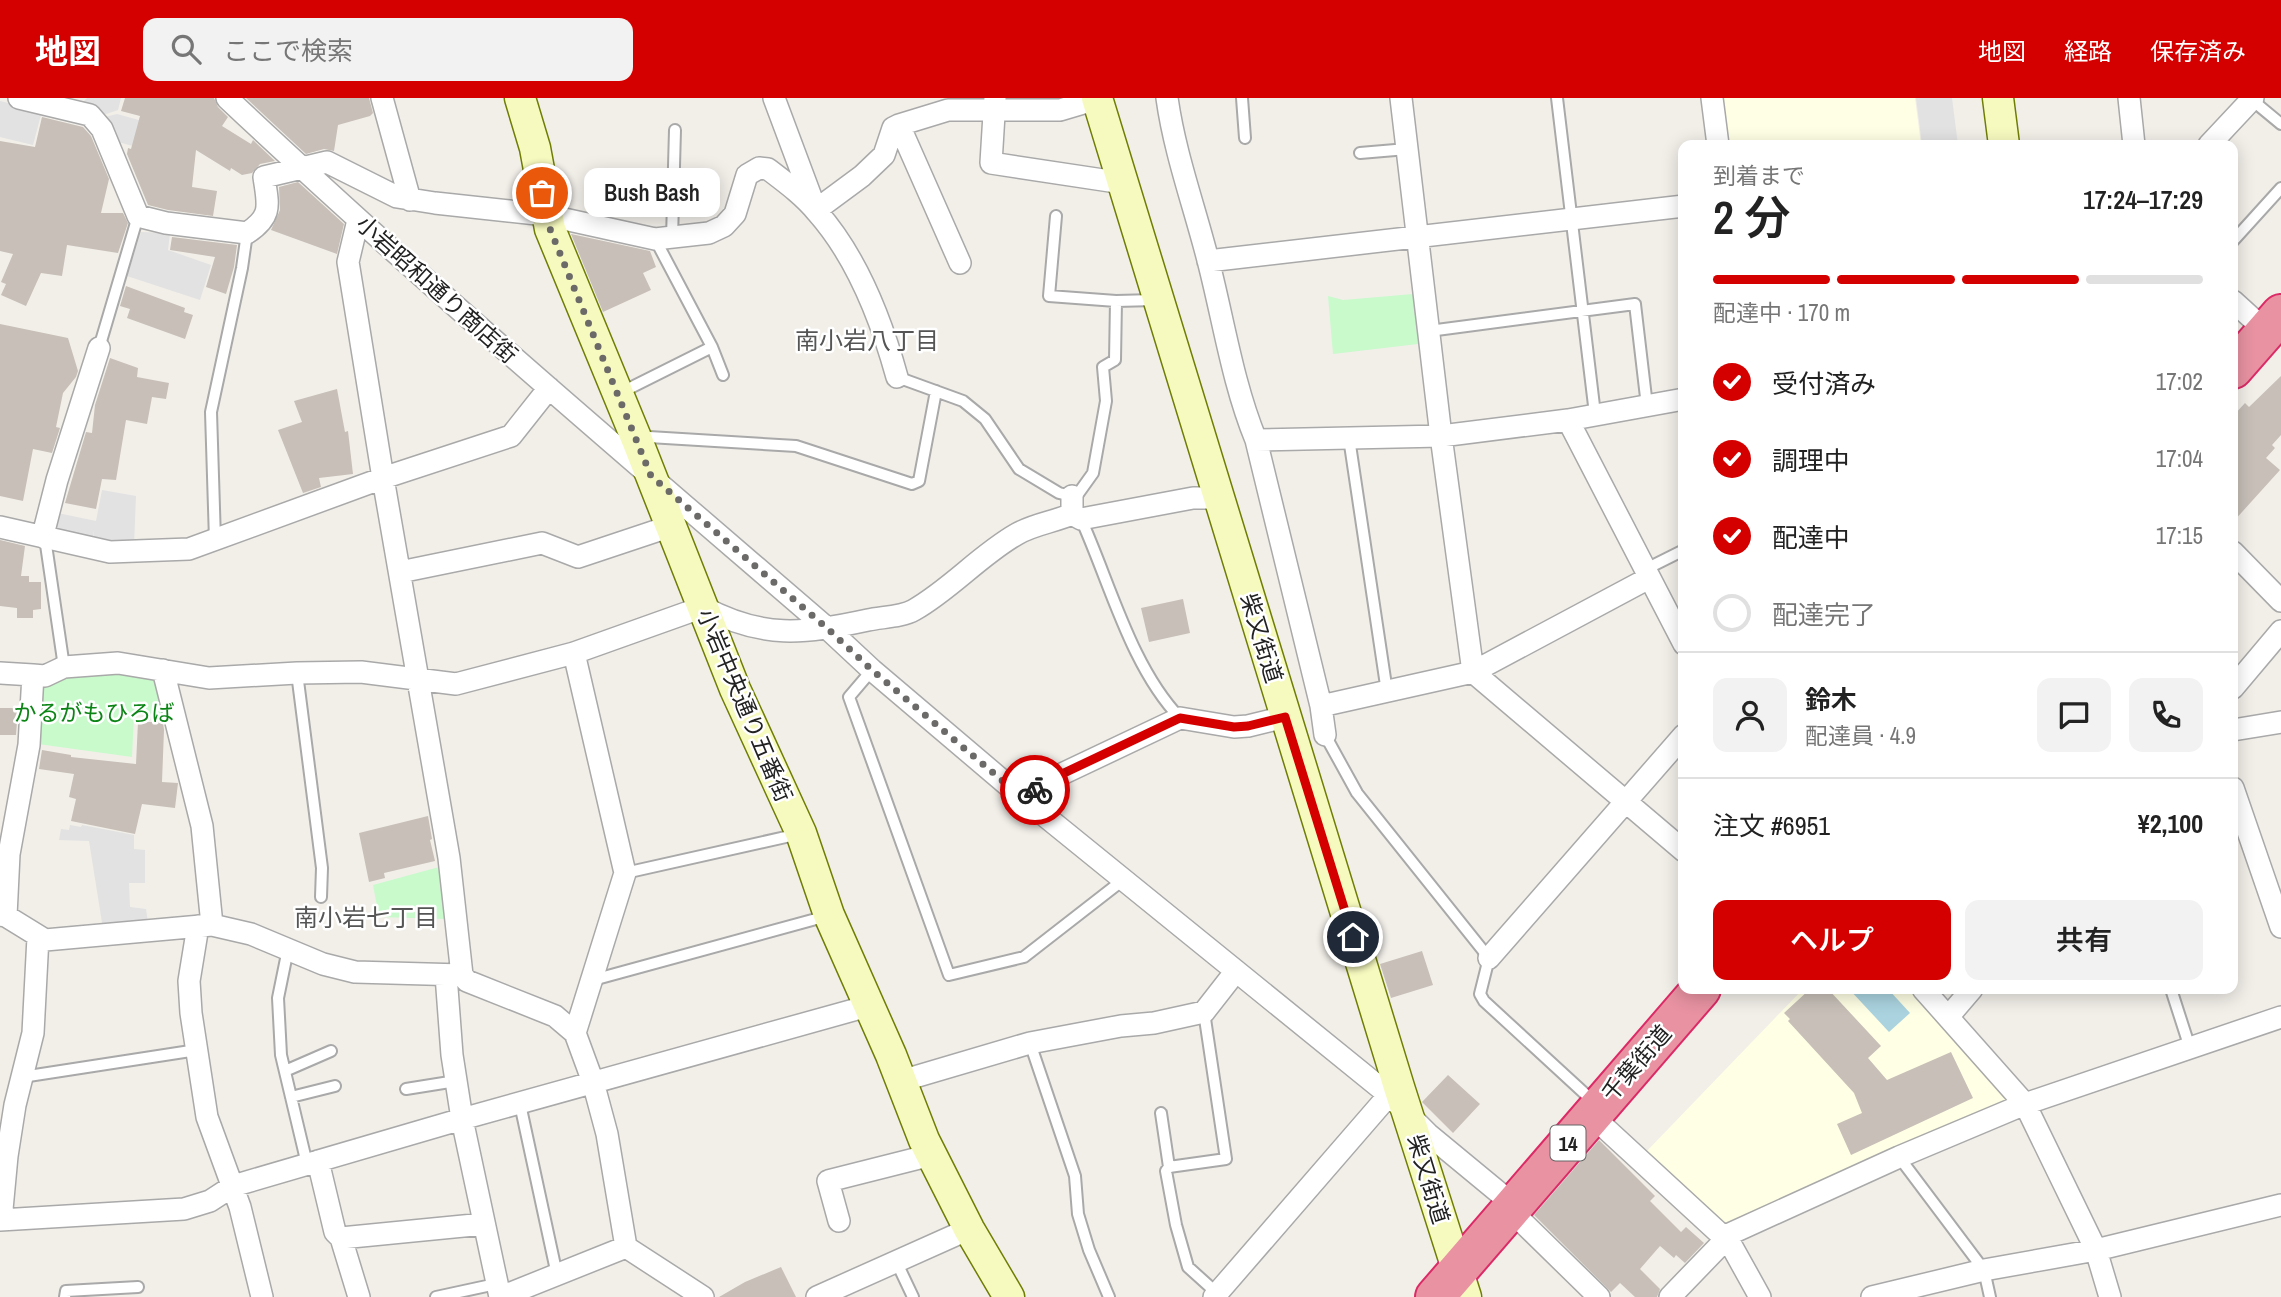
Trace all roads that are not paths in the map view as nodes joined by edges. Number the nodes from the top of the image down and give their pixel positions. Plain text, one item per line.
1 (19, 98) edge
2 (227, 98) edge
3 (382, 98) edge
4 (520, 98) edge
5 (774, 98) edge
6 (1167, 98) edge
7 (1242, 98) edge
8 (1401, 98) edge
9 (1557, 98) edge
10 (1712, 98) edge
11 (1998, 98) edge
12 (2129, 98) edge
13 (1097, 99) edge
14 (2253, 99) edge
15 (995, 103) edge
16 (2281, 124) edge
17 (899, 125) junction
18 (675, 130) dead end
19 (1245, 138) dead end
20 (1717, 140) edge
21 (2003, 140) edge
22 (2133, 140) edge
23 (2214, 140) edge
24 (1407, 149) junction
25 (1360, 153) dead end
26 (301, 168) junction
27 (1123, 183) junction
28 (2281, 188) edge
29 (410, 200) junction
30 (1678, 207) edge
31 (816, 210) junction
32 (546, 215) junction
33 (138, 216) junction
34 (1056, 216) dead end
35 (358, 220) junction
36 (1573, 220) junction
37 (247, 233) junction
38 (2238, 235) edge
39 (664, 238) junction
40 (1418, 238) junction
41 (1208, 261) junction
42 (961, 263) dead end
43 (1158, 300) junction
44 (1116, 301) junction
45 (2238, 304) edge
46 (1581, 312) junction
47 (2273, 323) edge
48 (1429, 331) junction
49 (712, 347) junction
50 (99, 348) joint
51 (2238, 363) edge
52 (723, 374) dead end
53 (897, 377) joint
54 (549, 388) junction
55 (936, 391) junction
56 (618, 394) junction
57 (1678, 401) edge
58 (1647, 406) junction
59 (1595, 414) junction
60 (1568, 419) junction
61 (1441, 436) junction
62 (1349, 438) junction
63 (637, 440) junction
64 (1256, 440) junction
65 (651, 476) junction
66 (383, 478) junction
67 (1219, 498) junction
68 (1075, 510) junction
69 (671, 526) junction
70 (0, 527) edge
71 (45, 538) junction
72 (215, 540) junction
73 (1678, 554) edge
74 (2238, 557) edge
75 (400, 572) junction
76 (1646, 574) junction
77 (2281, 601) edge
78 (703, 607) junction
79 (828, 629) junction
80 (2281, 631) edge
81 (1678, 633) edge
82 (574, 653) junction
83 (64, 667) junction
84 (163, 670) junction
85 (872, 670) junction
86 (1473, 672) junction
87 (0, 673) edge
88 (297, 673) junction
89 (33, 675) junction
90 (419, 679) junction
91 (2238, 682) edge
92 (1387, 692) junction
93 (1321, 706) junction
94 (1285, 717) junction
95 (1180, 718) junction
96 (2281, 722) edge
97 (2238, 729) edge
98 (1325, 735) joint
99 (1678, 741) edge
100 (1024, 799) junction
101 (1625, 802) junction
102 (2238, 802) edge
103 (802, 833) junction
104 (1678, 846) edge
105 (625, 873) junction
106 (1123, 880) junction
107 (321, 897) dead end
108 (3, 915) edge
109 (829, 915) junction
110 (205, 926) junction
111 (2281, 927) edge
112 (38, 937) junction
113 (288, 949) junction
114 (1489, 958) junction
115 (1236, 971) junction
116 (454, 975) junction
117 (590, 981) junction
118 (1696, 994) edge
119 (1927, 994) edge
120 (1968, 994) edge
121 (2173, 994) edge
122 (868, 1006) junction
123 (1204, 1012) junction
124 (1948, 1017) junction
125 (2281, 1017) edge
126 (575, 1033) junction
127 (1030, 1043) junction
128 (2190, 1048) junction
129 (197, 1050) junction
130 (331, 1051) dead end
131 (285, 1071) junction
132 (22, 1077) junction
133 (456, 1081) junction
134 (901, 1081) junction
135 (593, 1082) junction
136 (335, 1086) dead end
137 (406, 1089) dead end
138 (291, 1097) junction
139 (520, 1104) junction
140 (2025, 1104) junction
141 (1399, 1105) junction
142 (1595, 1111) junction
143 (1161, 1113) dead end
144 (462, 1119) junction
145 (932, 1155) junction
146 (1899, 1157) junction
147 (313, 1163) junction
148 (1169, 1167) junction
149 (233, 1186) junction
150 (2281, 1205) edge
151 (1512, 1207) junction
152 (1, 1220) edge
153 (839, 1221) dead end
154 (484, 1224) junction
155 (970, 1229) junction
156 (341, 1238) junction
157 (1725, 1238) junction
158 (626, 1247) junction
159 (2096, 1250) junction
160 (896, 1261) junction
161 (1984, 1270) junction
162 (557, 1275) junction
163 (138, 1287) dead end
164 (1453, 1288) edge
165 (499, 1293) edge
166 (1217, 1296) edge
167 (65, 1297) edge
168 (262, 1297) edge
169 (359, 1297) edge
170 (436, 1297) edge
171 (703, 1297) edge
172 (817, 1297) edge
173 (913, 1297) edge
174 (1009, 1297) edge
175 (1110, 1297) edge
176 (1599, 1297) edge
177 (1670, 1297) edge
178 (1760, 1297) edge
179 (1872, 1297) edge
180 (1990, 1297) edge
181 (2110, 1297) edge

1 - 33 street
2 - 26 street, 小岩昭和通り商店街
3 - 29 street
4 - 32 street, 小岩中央通り五番街
5 - 31 street
6 - 41 street
7 - 19 lane
8 - 24 street
9 - 36 lane
10 - 20 street
11 - 21 street
12 - 22 street
13 - 15 street
13 - 27 street, 柴又街道
14 - 16 lane
14 - 23 street
15 - 17 street
15 - 27 street
17 - 31 street
17 - 42 street
18 - 39 lane
24 - 25 lane
24 - 40 street
26 - 29 street
26 - 35 street, 小岩昭和通り商店街
26 - 37 street
27 - 43 street, 柴又街道
28 - 38 lane
29 - 32 street
30 - 36 street
31 - 39 street
31 - 53 street
32 - 39 street
32 - 56 street, 小岩中央通り五番街
33 - 37 street
33 - 50 lane
34 - 44 lane
35 - 54 street, 小岩昭和通り商店街
35 - 66 street
36 - 40 street
36 - 46 lane
37 - 72 lane
39 - 49 lane
40 - 41 street
40 - 48 street
41 - 64 street
43 - 44 lane
43 - 67 street, 柴又街道
44 - 68 lane
45 - 47 street
46 - 48 lane
46 - 58 lane
46 - 59 lane
47 - 51 highway
48 - 61 street
49 - 52 lane
49 - 56 lane
50 - 71 street
53 - 55 lane
54 - 65 street, 小岩昭和通り商店街
54 - 66 street
55 - 63 lane
55 - 68 lane
56 - 63 street, 小岩中央通り五番街
57 - 58 street
58 - 59 street
59 - 60 street
60 - 61 street
60 - 76 street
61 - 62 street
61 - 86 street
62 - 64 street
62 - 92 lane
63 - 65 street, 小岩中央通り五番街
64 - 93 street
65 - 69 street, 小岩中央通り五番街
65 - 79 street, 小岩昭和通り商店街
66 - 72 street
66 - 75 street
67 - 68 street
67 - 94 street, 柴又街道
68 - 79 street
68 - 95 lane
69 - 75 street
69 - 78 street, 小岩中央通り五番街
70 - 71 street
71 - 72 street
71 - 83 lane
73 - 76 lane
74 - 77 street
75 - 90 street
76 - 81 street
76 - 86 street
78 - 79 street
78 - 82 street
78 - 103 street, 小岩中央通り五番街
79 - 85 street, 小岩昭和通り商店街
80 - 91 street
82 - 90 street
82 - 105 street
83 - 84 street
83 - 89 street
84 - 88 street
84 - 110 street
85 - 100 street, 小岩昭和通り商店街
85 - 106 lane
86 - 92 street
86 - 101 street
87 - 89 street
88 - 90 street
88 - 107 lane
89 - 108 street
90 - 116 street
92 - 93 street
93 - 98 street
94 - 95 street
94 - 141 street, 柴又街道
95 - 100 street
96 - 97 street
98 - 114 lane
99 - 101 street
100 - 106 street, 小岩昭和通り商店街
101 - 104 street
101 - 114 street
102 - 111 street
103 - 105 lane
103 - 109 street, 小岩中央通り五番街
105 - 117 street
106 - 115 street, 小岩昭和通り商店街
108 - 112 street
109 - 117 lane
109 - 122 street, 小岩中央通り五番街
110 - 112 street
110 - 113 street
110 - 129 street
112 - 132 street
113 - 116 street
113 - 131 lane
114 - 142 lane
115 - 123 street
115 - 141 street, 小岩昭和通り商店街
116 - 126 street
116 - 133 street
117 - 126 street
118 - 142 highway, 千葉街道 / 14
119 - 124 street
120 - 124 street
121 - 128 lane
122 - 134 street, 小岩中央通り五番街
122 - 135 street
123 - 127 street
123 - 148 lane
124 - 140 street
125 - 128 street
126 - 135 street
127 - 134 street
127 - 175 lane
128 - 140 street
129 - 132 lane
129 - 149 street
130 - 131 lane
131 - 138 lane
132 - 152 street
133 - 137 lane
133 - 144 street
134 - 145 street, 小岩中央通り五番街
135 - 139 street
135 - 158 street
136 - 138 lane
138 - 147 lane
139 - 144 street
139 - 162 lane
140 - 146 street
140 - 159 street
141 - 151 street, 小岩昭和通り商店街
141 - 164 street, 柴又街道
141 - 166 street
142 - 151 highway, 千葉街道 / 14
142 - 157 street
143 - 148 lane
144 - 147 street
144 - 154 street
145 - 153 street
145 - 155 street, 小岩中央通り五番街
146 - 157 street
146 - 161 lane
147 - 149 street
147 - 156 street
148 - 166 lane
149 - 152 street
149 - 168 street
150 - 159 street
151 - 164 highway, 千葉街道 / 14
151 - 176 street, 小岩昭和通り商店街
154 - 156 street
154 - 165 street
155 - 160 street
155 - 174 street, 小岩中央通り五番街
156 - 169 street
157 - 177 street
157 - 178 street
158 - 162 street
158 - 171 street
159 - 161 street
159 - 181 street
160 - 172 street
160 - 173 lane
161 - 179 street
161 - 180 lane
162 - 165 street
163 - 167 lane
165 - 170 lane

